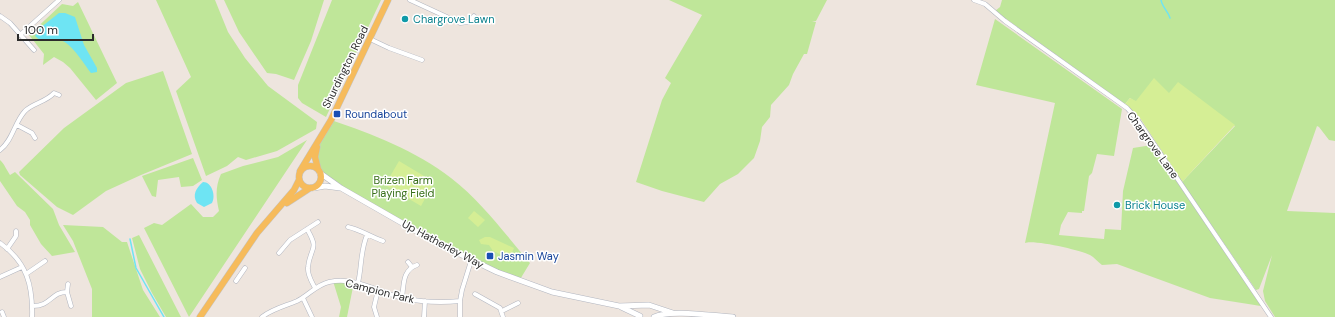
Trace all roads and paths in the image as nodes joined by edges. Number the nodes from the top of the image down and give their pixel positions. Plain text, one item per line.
1 (59, 0) edge
2 (388, 0) edge
3 (410, 0) edge
4 (974, 0) edge
5 (0, 16) edge
6 (474, 16) dead end
7 (20, 35) junction
8 (370, 39) junction
9 (34, 50) dead end
10 (422, 60) dead end
11 (53, 87) dead end
12 (54, 93) junction
13 (59, 95) dead end
14 (17, 125) junction
15 (35, 138) dead end
16 (319, 142) junction
17 (0, 150) edge
18 (300, 171) junction
19 (319, 171) junction
20 (299, 180) junction
21 (312, 188) junction
22 (341, 188) junction
23 (269, 218) junction
24 (318, 222) dead end
25 (348, 227) dead end
26 (307, 229) junction
27 (16, 231) dead end
28 (367, 235) junction
29 (383, 241) dead end
30 (0, 244) edge
31 (7, 249) junction
32 (279, 253) dead end
33 (45, 261) dead end
34 (471, 261) junction
35 (408, 262) dead end
36 (417, 265) dead end
37 (22, 267) junction
38 (412, 267) junction
39 (245, 268) dead end
40 (233, 269) junction
41 (26, 274) junction
42 (241, 274) junction
43 (0, 277) edge
44 (236, 281) dead end
45 (358, 283) junction
46 (68, 284) dead end
47 (315, 288) junction
48 (378, 290) junction
49 (67, 292) junction
50 (475, 294) dead end
51 (303, 298) junction
52 (402, 298) junction
53 (425, 301) junction
54 (460, 301) junction
55 (518, 303) dead end
56 (32, 306) junction
57 (71, 306) dead end
58 (619, 306) junction
59 (644, 306) junction
60 (651, 306) junction
61 (502, 311) junction
62 (2, 312) dead end
63 (673, 313) junction
64 (640, 316) edge
65 (4, 317) edge
66 (32, 317) edge
67 (200, 317) edge
68 (262, 317) edge
69 (312, 317) edge
70 (377, 317) edge
71 (424, 317) edge
72 (460, 317) edge
73 (503, 317) edge
74 (654, 317) edge
75 (733, 317) edge
76 (1271, 317) edge

1 - 7 street
2 - 8 main road, Shurdington Road
3 - 6 street
4 - 76 street, Chargrove Lane
5 - 7 street
7 - 9 street
8 - 10 street
8 - 16 main road, Shurdington Road
11 - 12 street
12 - 13 street
12 - 14 street
14 - 15 street
14 - 17 street
16 - 18 main road, Shurdington Road
16 - 19 main road, Shurdington Road
18 - 19 main road
18 - 20 main road
19 - 21 main road
19 - 22 street, Up Hatherley Way
20 - 21 main road
20 - 23 main road
21 - 22 street, Up Hatherley Way
21 - 23 main road
22 - 34 street, Up Hatherley Way
23 - 40 main road
24 - 26 street
25 - 28 street
26 - 32 street
26 - 47 street
27 - 31 street
28 - 29 street
28 - 45 street
30 - 31 street
31 - 37 street
33 - 41 street
34 - 54 street
34 - 58 street, Up Hatherley Way
35 - 38 street
36 - 38 street
37 - 41 street
37 - 43 street
38 - 52 street
39 - 42 street
40 - 42 street
40 - 67 main road
41 - 56 street
42 - 44 street
45 - 47 street, Campion Park
45 - 48 street, Campion Park
46 - 49 street
47 - 51 street, Campion Park
48 - 52 street, Campion Park
48 - 70 street
49 - 56 street
49 - 57 street
50 - 61 street
51 - 68 street, Campion Park
51 - 69 street
52 - 53 street, Campion Park
53 - 54 street, Campion Park
53 - 71 street
54 - 72 street
55 - 61 street
56 - 66 street
58 - 59 street, Up Hatherley Way
58 - 64 street, Up Hatherley Way
59 - 60 street, Up Hatherley Way
59 - 64 street
60 - 63 street
60 - 74 street
61 - 73 street
62 - 65 street
63 - 74 street
63 - 75 street

